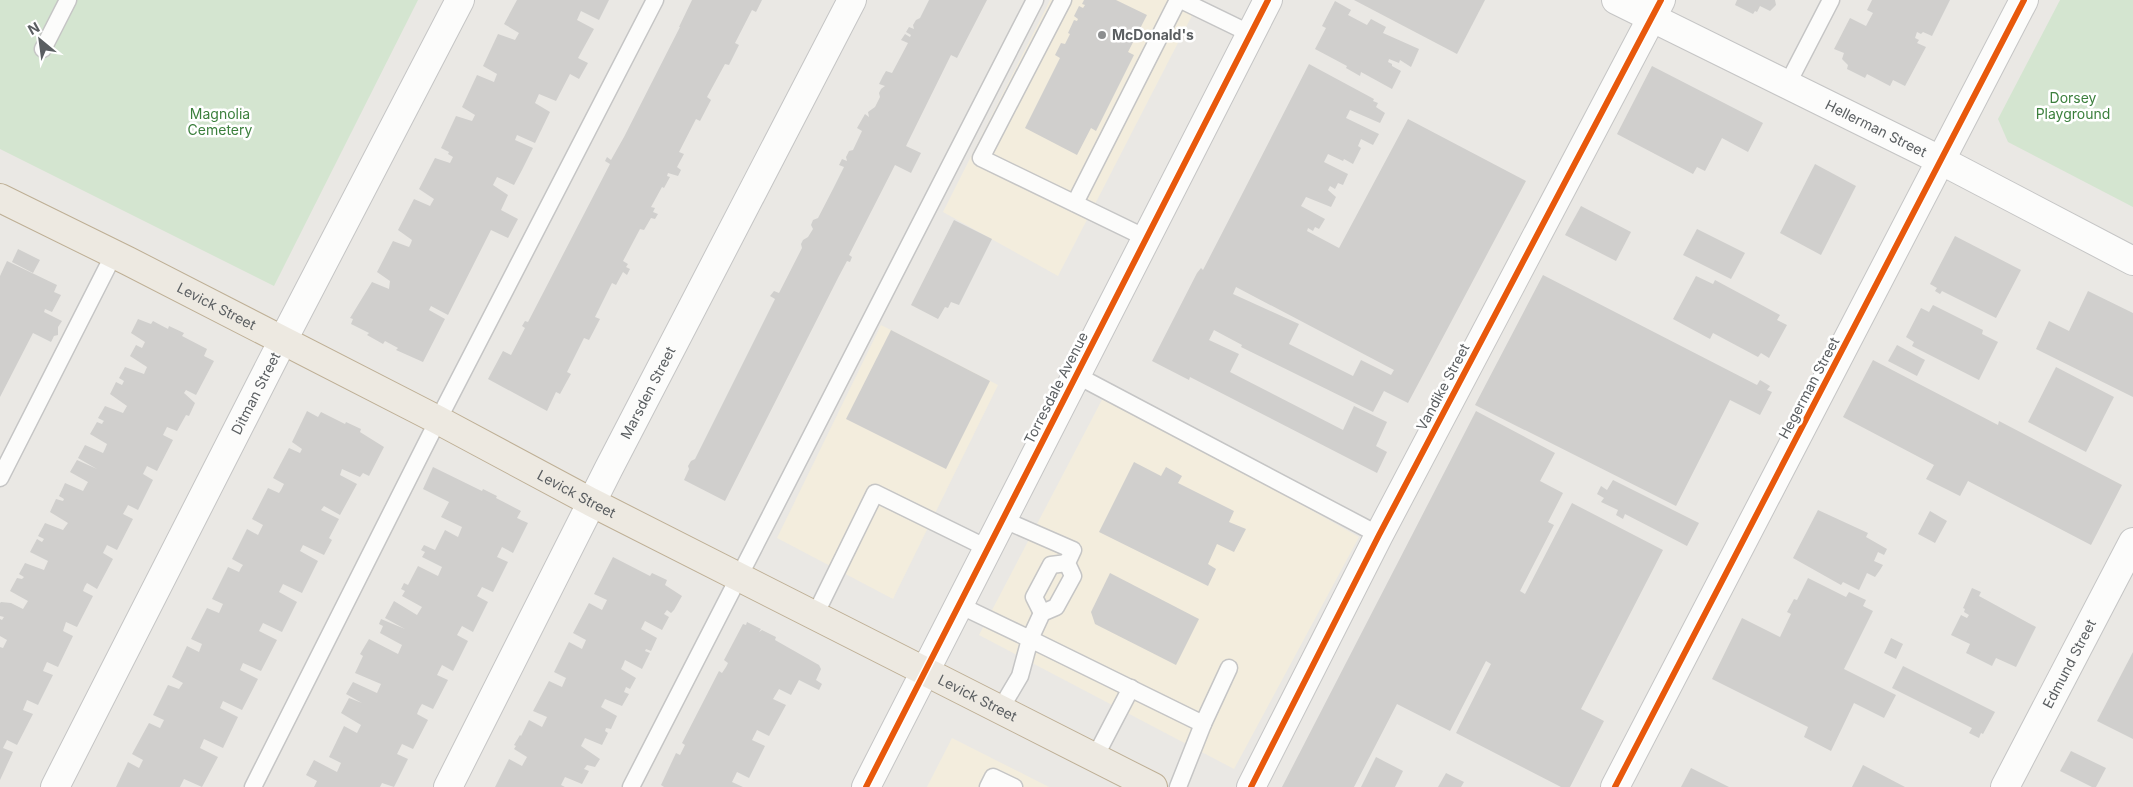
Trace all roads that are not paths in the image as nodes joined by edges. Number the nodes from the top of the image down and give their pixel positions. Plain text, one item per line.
1 (68, 0) edge
2 (460, 0) edge
3 (655, 0) edge
4 (852, 0) edge
5 (1035, 0) edge
6 (1063, 0) edge
7 (1179, 0) edge
8 (1268, 0) edge
9 (1616, 0) edge
10 (1831, 0) edge
11 (2024, 0) edge
12 (1656, 9) edge
13 (1250, 34) junction
14 (43, 49) dead end
15 (1787, 85) junction
16 (1942, 162) junction
17 (0, 198) edge
18 (1075, 203) junction
19 (1146, 238) junction
20 (114, 254) junction
21 (2133, 261) edge
22 (282, 342) junction
23 (1076, 376) junction
24 (438, 420) junction
25 (0, 478) edge
26 (592, 502) junction
27 (1002, 519) junction
28 (1380, 535) junction
29 (2133, 542) edge
30 (987, 548) junction
31 (1067, 563) junction
32 (739, 575) junction
33 (959, 605) junction
34 (1042, 613) junction
35 (815, 615) junction
36 (1030, 639) junction
37 (1229, 668) dead end
38 (926, 670) junction
39 (1132, 688) junction
40 (1001, 708) junction
41 (1203, 724) junction
42 (1095, 757) junction
43 (56, 787) edge
44 (253, 787) edge
45 (448, 787) edge
46 (631, 787) edge
47 (866, 787) edge
48 (988, 787) edge
49 (1014, 787) edge
50 (1153, 787) edge
51 (1178, 787) edge
52 (1252, 787) edge
53 (1615, 787) edge
54 (2005, 787) edge

1 - 14 lane
2 - 22 street, Ditman Street
3 - 24 lane
4 - 26 street, Marsden Street
5 - 32 lane
6 - 18 lane
7 - 13 lane
7 - 18 lane
8 - 13 street, Torresdale Avenue
9 - 12 street, Hellerman Street
10 - 15 lane
11 - 16 street, Hegerman Street
12 - 15 street, Hellerman Street
12 - 28 street, Vandike Street
13 - 19 street, Torresdale Avenue
15 - 16 street, Hellerman Street
16 - 21 street, Hellerman Street
16 - 53 street, Hegerman Street
17 - 20 highway, Levick Street
18 - 19 lane
19 - 23 street, Torresdale Avenue
20 - 22 highway, Levick Street
20 - 25 lane
22 - 24 highway, Levick Street
22 - 43 street, Ditman Street
23 - 27 street, Torresdale Avenue
23 - 28 lane
24 - 26 highway, Levick Street
24 - 44 lane
26 - 32 highway, Levick Street
26 - 45 street, Marsden Street
27 - 30 street, Torresdale Avenue
27 - 31 lane
28 - 52 street, Vandike Street
29 - 54 street, Edmund Street
30 - 33 street, Torresdale Avenue
30 - 35 lane
31 - 34 lane
31 - 34 lane
32 - 35 highway, Levick Street
32 - 46 lane
33 - 36 lane
33 - 38 street, Torresdale Avenue
34 - 36 lane
35 - 38 highway, Levick Street
36 - 39 lane
36 - 40 lane
37 - 41 lane
38 - 40 highway, Levick Street
38 - 47 street, Torresdale Avenue
39 - 41 lane
39 - 42 lane
40 - 42 highway, Levick Street
41 - 51 lane
42 - 50 highway, Levick Street
48 - 49 lane

